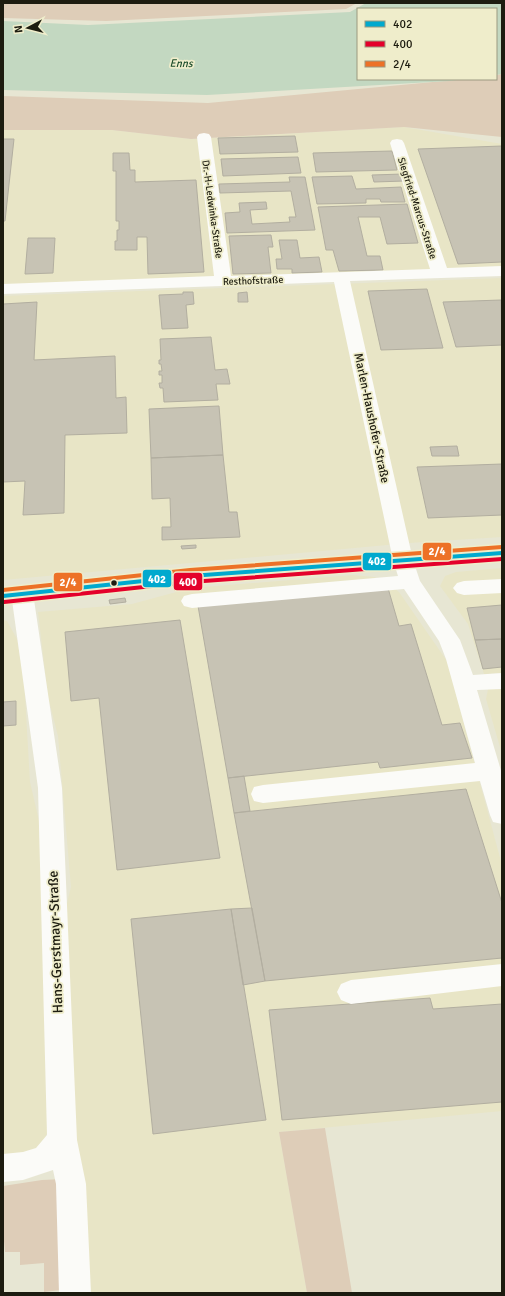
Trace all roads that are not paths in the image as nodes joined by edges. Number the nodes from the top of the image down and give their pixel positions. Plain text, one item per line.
1 (204, 137) dead end
2 (397, 143) dead end
3 (502, 271) edge
4 (440, 273) junction
5 (341, 277) junction
6 (223, 281) junction
7 (3, 288) edge
8 (502, 553) edge
9 (403, 560) junction
10 (410, 582) junction
11 (502, 586) edge
12 (464, 588) dead end
13 (12, 594) edge
14 (192, 601) dead end
15 (502, 681) edge
16 (464, 683) junction
17 (492, 764) edge
18 (263, 794) dead end
19 (502, 815) edge
20 (502, 975) edge
21 (351, 992) dead end
22 (62, 1140) junction
23 (3, 1168) edge
24 (74, 1293) edge

1 - 6 street, Dr.-H-Ledwinka-Straße
2 - 4 street, Siegfried-Marcus-Straße
3 - 4 street, Resthofstraße
4 - 5 street, Resthofstraße
5 - 6 street, Resthofstraße
5 - 9 street, Marlen-Haushofer-Straße
6 - 7 street, Resthofstraße
8 - 9 main road
9 - 10 street, Marlen-Haushofer-Straße
9 - 13 main road
10 - 14 street
10 - 16 street, Marlen-Haushofer-Straße
11 - 12 street
13 - 22 street, Hans-Gerstmayr-Straße
15 - 16 street
16 - 17 street, Marlen-Haushofer-Straße
17 - 18 street
17 - 19 street, Marlen-Haushofer-Straße
20 - 21 street
22 - 23 street
22 - 24 street, Hans-Gerstmayr-Straße

